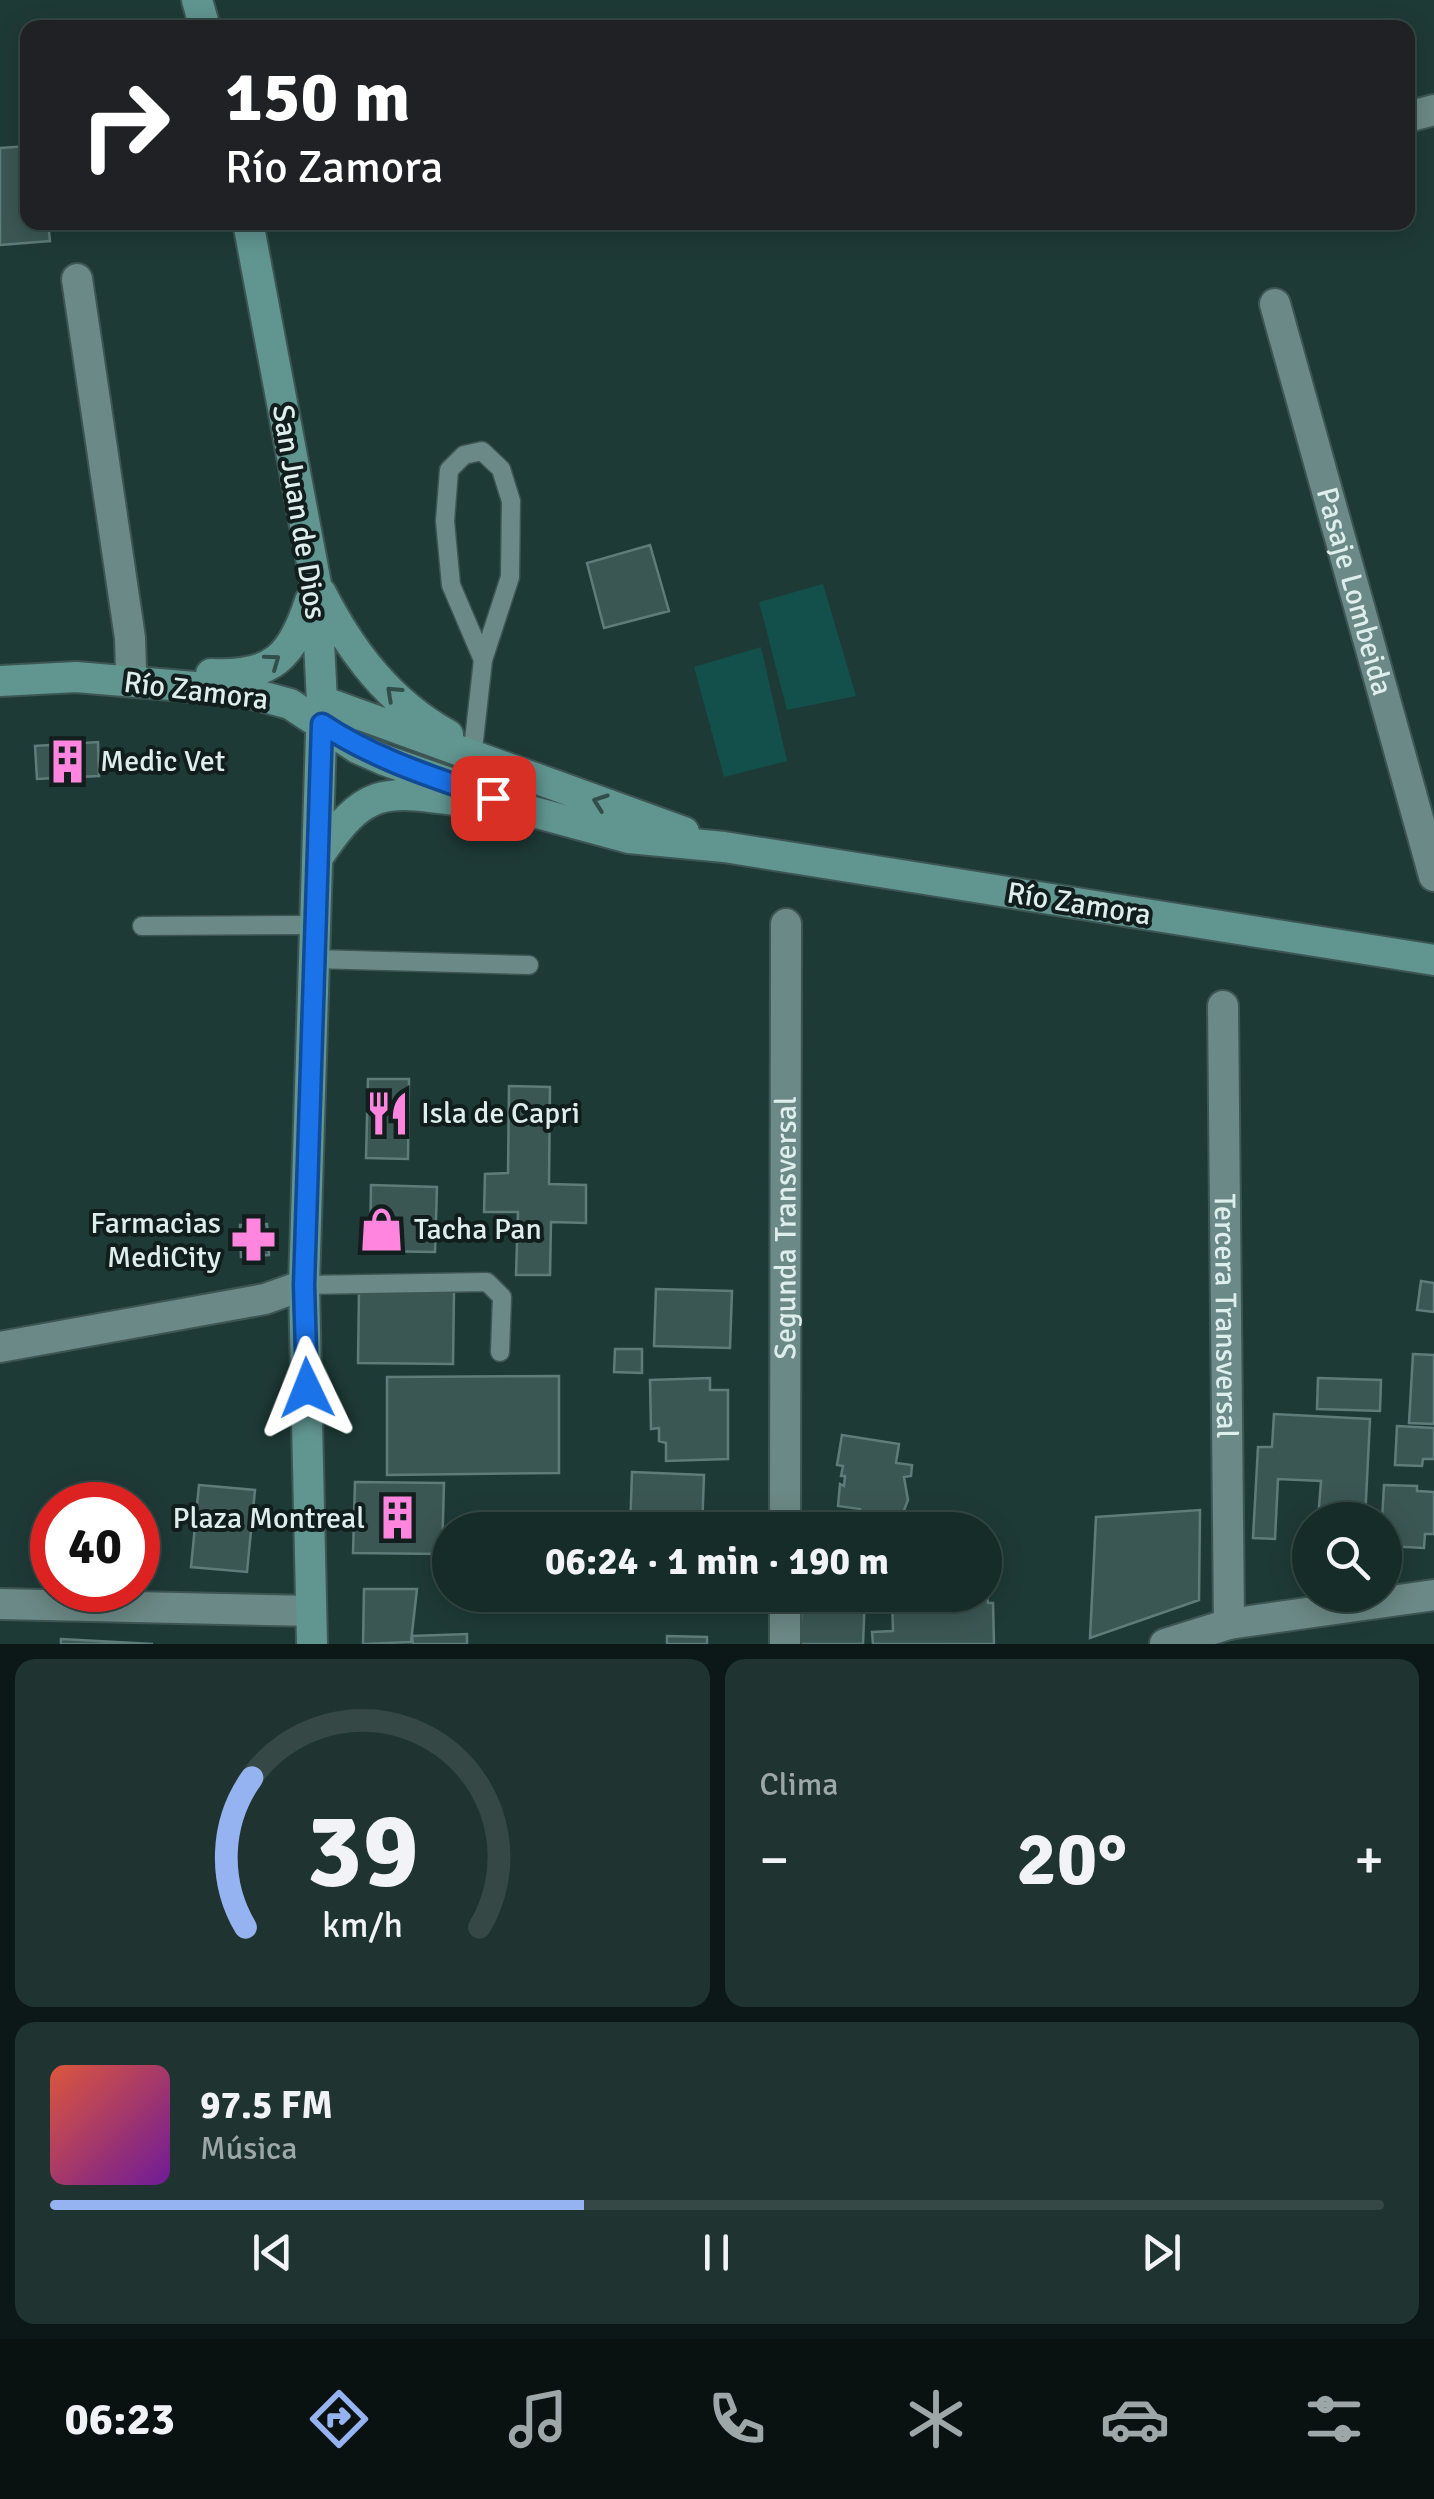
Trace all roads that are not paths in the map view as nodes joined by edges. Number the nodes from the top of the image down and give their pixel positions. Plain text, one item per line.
1 (250, 230) edge
2 (77, 279) dead end
3 (1275, 304) dead end
4 (316, 584) junction
5 (483, 660) junction
6 (131, 670) junction
7 (76, 677) junction
8 (0, 681) edge
9 (242, 691) junction
10 (322, 712) junction
11 (473, 749) junction
12 (503, 766) junction
13 (321, 775) junction
14 (530, 811) junction
15 (724, 847) junction
16 (318, 857) junction
17 (1434, 876) edge
18 (786, 924) dead end
19 (316, 925) junction
20 (142, 926) dead end
21 (315, 959) junction
22 (1434, 960) edge
23 (529, 965) dead end
24 (1223, 1006) dead end
25 (304, 1285) junction
26 (0, 1347) edge
27 (500, 1352) dead end
28 (785, 1512) edge
29 (1434, 1595) edge
30 (0, 1604) edge
31 (311, 1611) junction
32 (785, 1612) edge
33 (1229, 1624) junction
34 (312, 1644) edge
35 (785, 1644) edge
36 (1165, 1644) edge

1 - 4 street, San Juan de Dios
2 - 6 street
3 - 17 street, Pasaje Lombeida
6 -> 4 street
4 - 10 street, San Juan de Dios
11 -> 4 street
5 - 5 lane
5 - 11 lane
6 - 7 street
7 - 8 street, Río Zamora
7 - 9 street, Río Zamora
9 - 10 street, Río Zamora
9 - 13 street
10 - 12 street, Río Zamora
10 - 13 street, San Juan de Dios
10 - 14 street, Río Zamora
11 - 12 street
15 -> 12 street, Río Zamora
13 - 16 street, San Juan de Dios
14 - 15 street, Río Zamora
14 - 16 street
15 - 22 street, Río Zamora
16 - 19 street, San Juan de Dios
18 - 28 street, Segunda Transversal
19 - 20 lane
19 - 21 street, San Juan de Dios
21 - 23 lane
21 - 25 street, San Juan de Dios
24 - 33 street, Tercera Transversal
25 - 26 street
25 - 27 lane
25 - 31 street, San Juan de Dios
29 - 33 street
30 - 31 street
31 - 34 street, San Juan de Dios
32 - 35 street
33 - 36 street

